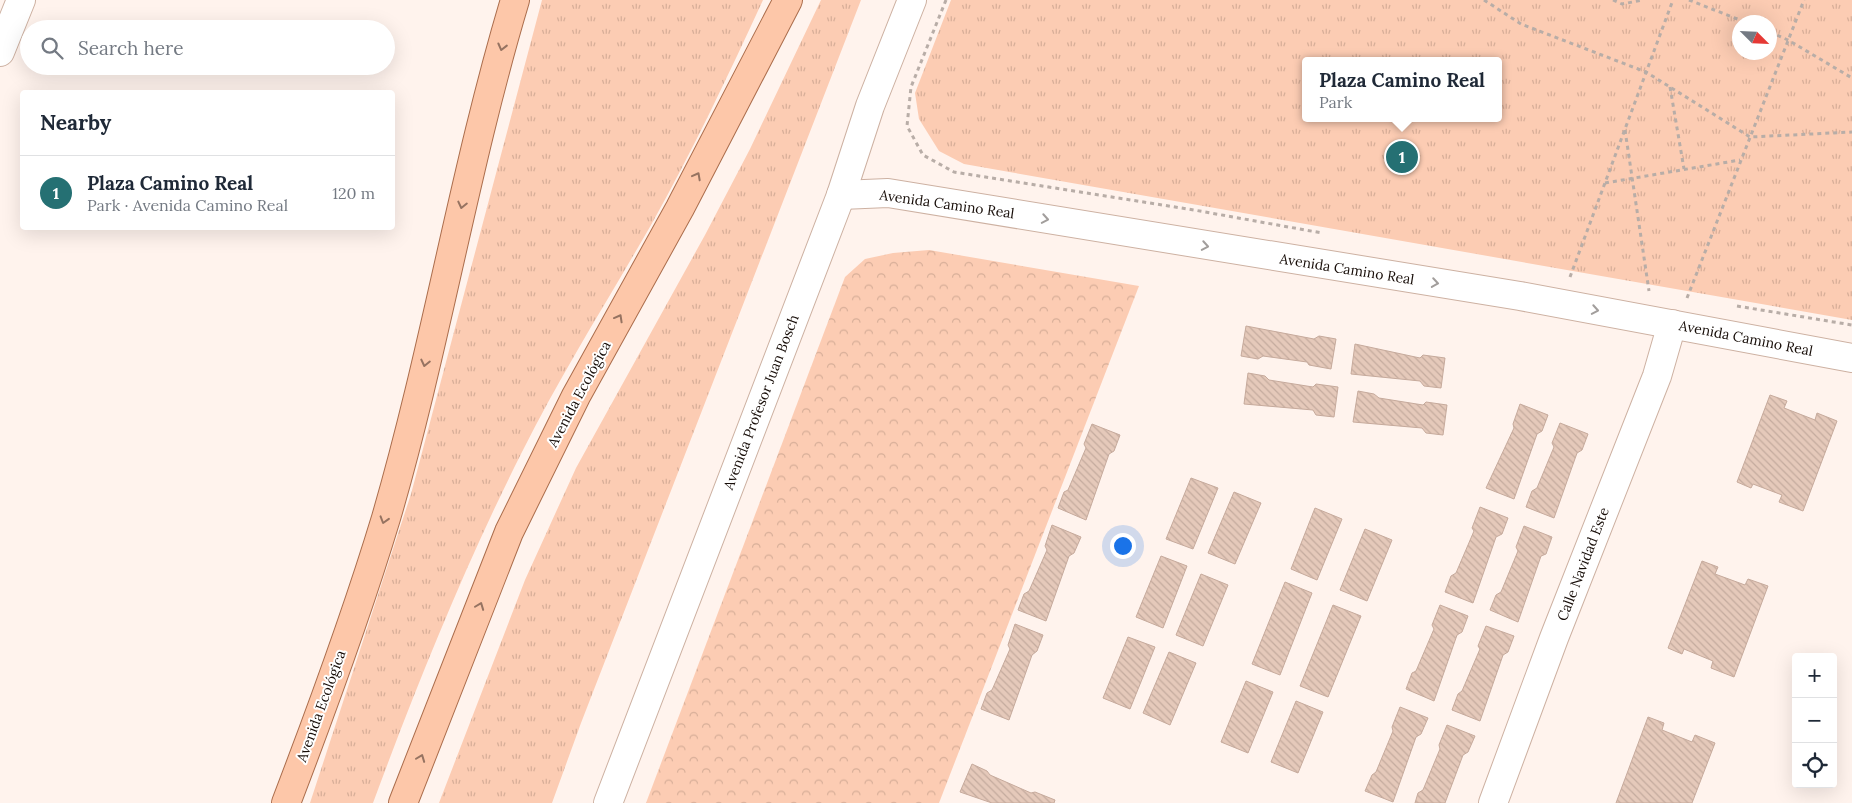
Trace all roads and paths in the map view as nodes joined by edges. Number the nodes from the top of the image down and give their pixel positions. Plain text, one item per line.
1 (21, 0) edge
2 (515, 0) edge
3 (788, 0) edge
4 (912, 0) edge
5 (946, 0) edge
6 (1484, 0) edge
7 (1613, 0) edge
8 (1643, 0) edge
9 (1673, 0) edge
10 (1689, 0) edge
11 (1804, 0) edge
12 (1732, 17) edge
13 (1777, 35) edge
14 (1788, 40) junction
15 (0, 52) edge
16 (1646, 72) junction
17 (1852, 78) edge
18 (1670, 86) junction
19 (1625, 130) junction
20 (1852, 132) edge
21 (1750, 137) junction
22 (1741, 159) junction
23 (1684, 169) junction
24 (1633, 178) junction
25 (1605, 183) junction
26 (841, 195) junction
27 (1330, 234) dead end
28 (1561, 276) dead end
29 (1570, 278) junction
30 (1578, 279) dead end
31 (1640, 290) dead end
32 (1649, 291) junction
33 (1658, 293) dead end
34 (1677, 296) dead end
35 (1687, 298) junction
36 (1696, 299) dead end
37 (1734, 305) dead end
38 (1672, 324) junction
39 (1852, 325) edge
40 (1852, 358) edge
41 (286, 803) edge
42 (403, 803) edge
43 (608, 803) edge
44 (1492, 803) edge

1 - 15 street
2 -> 41 main road, Avenida Ecológica
42 -> 3 main road, Avenida Ecológica
4 - 26 street, Avenida Profesor Juan Bosch
5 - 27 path
6 - 16 path
7 - 8 path
9 - 16 path
10 - 12 path
11 - 14 path
13 - 14 path
14 - 17 path
14 - 21 path
16 - 18 path
16 - 19 path
18 - 21 path
18 - 23 path
19 - 24 path
19 - 25 path
20 - 21 path
21 - 22 path
22 - 23 path
22 - 35 path
23 - 24 path
24 - 25 path
24 - 32 path
25 - 29 path
26 -> 38 street, Avenida Camino Real
26 - 43 street, Avenida Profesor Juan Bosch
28 - 29 path
29 - 30 path
31 - 32 path
32 - 33 path
34 - 35 path
35 - 36 path
37 - 39 path
38 - 40 street, Avenida Camino Real
38 - 44 street, Calle Navidad Este

